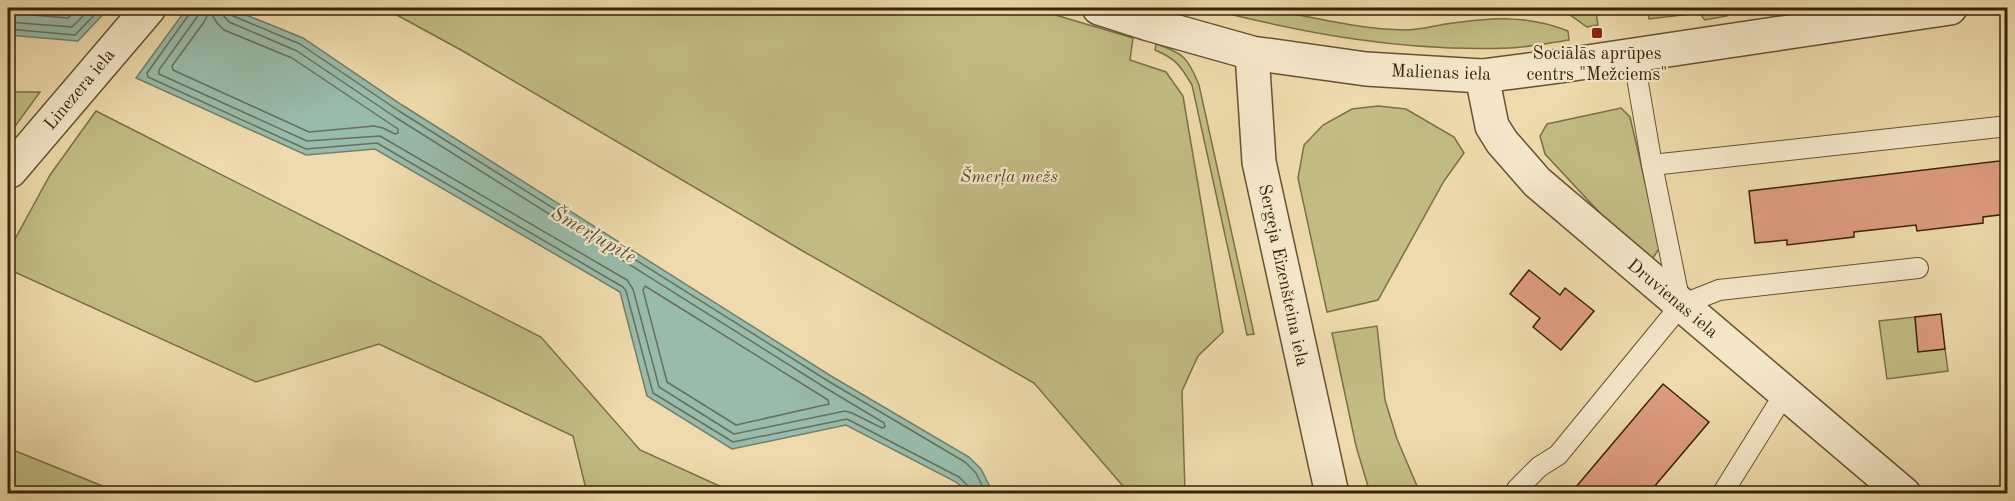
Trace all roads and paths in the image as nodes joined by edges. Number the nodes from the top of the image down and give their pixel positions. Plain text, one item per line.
1 (149, 8) edge
2 (1099, 8) edge
3 (1950, 8) edge
4 (1252, 53) junction
5 (1633, 54) junction
6 (1482, 76) junction
7 (2007, 126) edge
8 (1652, 165) junction
9 (9, 173) edge
10 (1918, 268) dead end
11 (1681, 305) junction
12 (1785, 393) junction
13 (1517, 489) dead end
14 (1332, 494) edge
15 (1722, 494) edge
16 (1904, 494) edge

1 - 9 street, Linezera iela
2 - 4 street, Malienas iela
3 - 5 street, Malienas iela
4 - 6 street, Malienas iela
4 - 14 street, Sergeja Eizenšteina iela
5 - 6 street, Malienas iela
5 - 8 lane
6 - 11 street, Druvienas iela
7 - 8 lane
8 - 11 lane
10 - 11 lane
11 - 12 street, Druvienas iela
11 - 13 lane
12 - 15 lane
12 - 16 street, Druvienas iela

